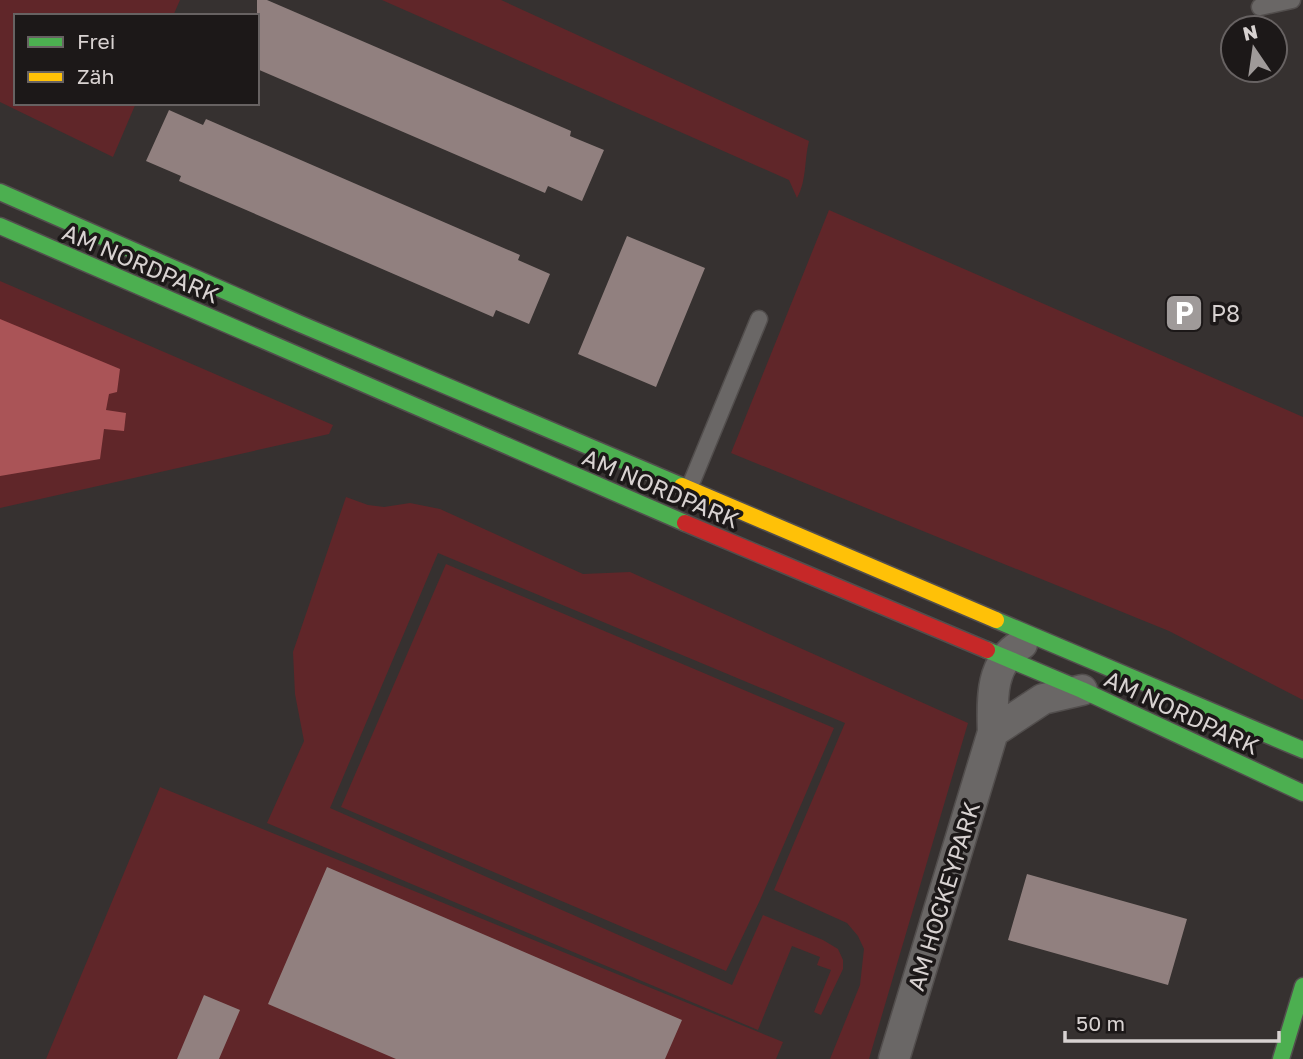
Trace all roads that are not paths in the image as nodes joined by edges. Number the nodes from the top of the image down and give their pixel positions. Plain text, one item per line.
1 (1272, 0) edge
2 (1291, 0) edge
3 (1303, 1) edge
4 (0, 192) edge
5 (0, 226) edge
6 (759, 319) dead end
7 (688, 489) junction
8 (675, 519) junction
9 (1040, 639) junction
10 (1004, 658) junction
11 (1082, 691) junction
12 (993, 732) junction
13 (1303, 750) edge
14 (1303, 793) edge
15 (1303, 986) edge
16 (894, 1059) edge
17 (1281, 1059) edge

1 - 2 lane
2 - 3 lane
4 - 7 street, AM NORDPARK
5 - 8 street, AM NORDPARK
6 - 7 lane
7 - 8 lane
7 - 9 street, AM NORDPARK
8 - 10 street, AM NORDPARK
9 - 10 street
9 - 13 street, AM NORDPARK
10 - 11 street, AM NORDPARK
10 - 12 street, AM HOCKEYPARK
11 - 12 street
11 - 14 street, AM NORDPARK
12 - 16 street, AM HOCKEYPARK
15 - 17 street

